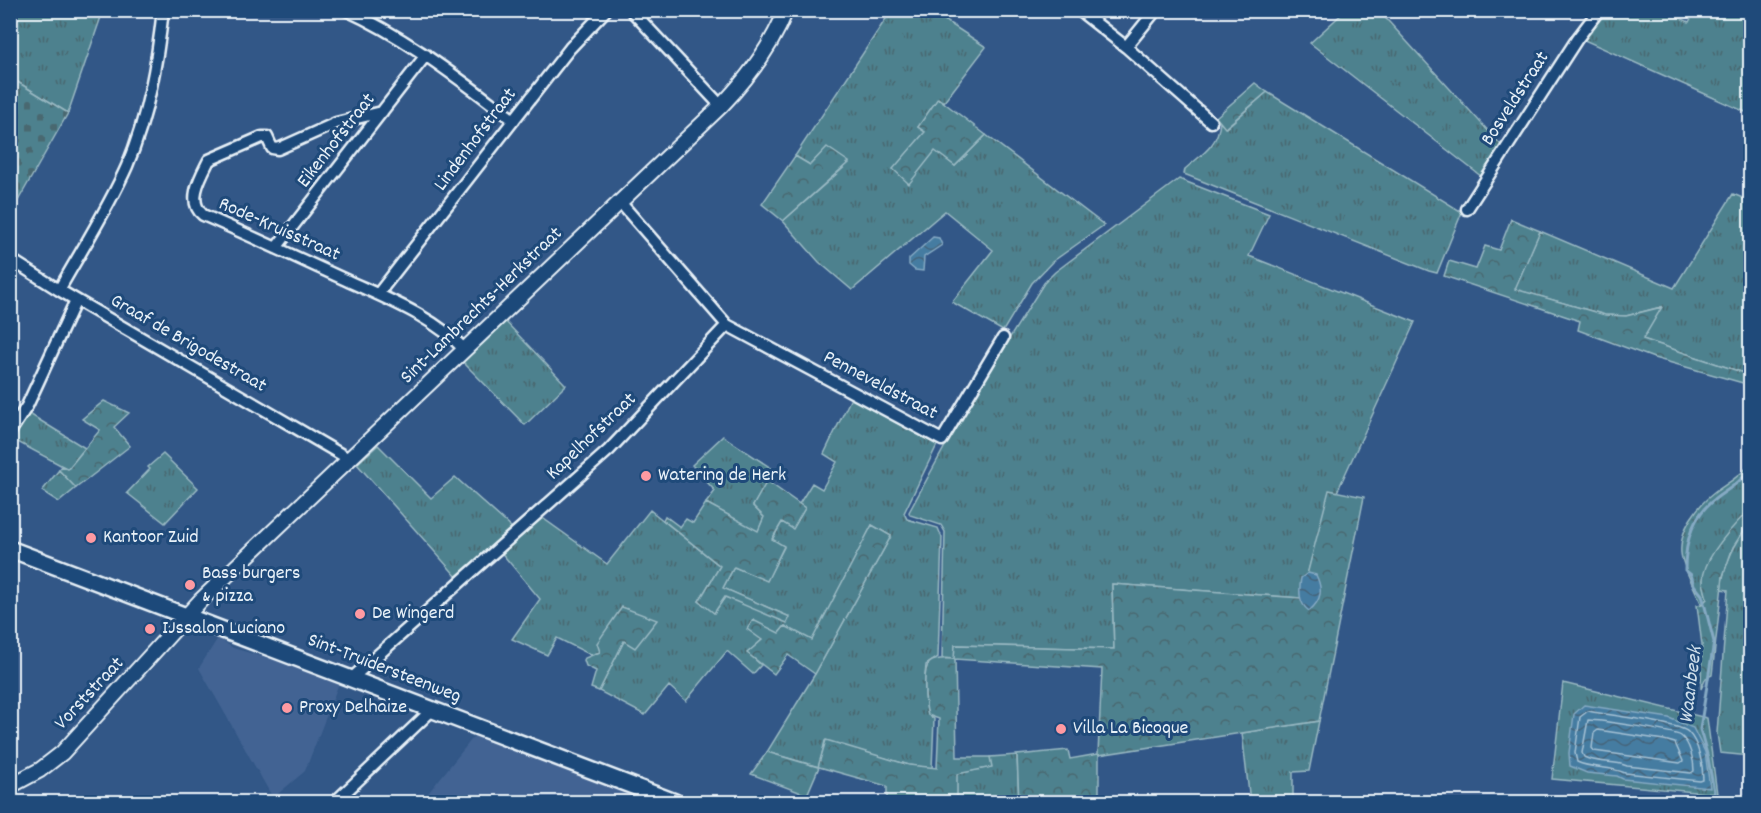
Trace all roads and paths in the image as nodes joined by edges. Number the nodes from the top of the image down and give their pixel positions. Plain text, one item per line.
1 (164, 10) edge
2 (346, 10) edge
3 (606, 10) edge
4 (631, 10) edge
5 (786, 10) edge
6 (1079, 10) edge
7 (1156, 10) edge
8 (1599, 10) edge
9 (1126, 46) junction
10 (426, 55) junction
11 (721, 106) junction
12 (382, 112) junction
13 (514, 120) junction
14 (1211, 122) dead end
15 (619, 201) junction
16 (1467, 209) dead end
17 (276, 248) junction
18 (10, 260) edge
19 (59, 290) junction
20 (378, 294) junction
21 (76, 300) junction
22 (727, 325) junction
23 (1003, 338) dead end
24 (465, 350) junction
25 (10, 432) edge
26 (349, 459) junction
27 (10, 549) edge
28 (187, 615) junction
29 (352, 678) junction
30 (432, 710) junction
31 (10, 786) edge
32 (335, 802) edge
33 (675, 802) edge

1 - 19 street
2 - 10 street
3 - 13 street, Lindenhofstraat
4 - 11 street
5 - 11 street, Sint-Lambrechts-Herkstraat
6 - 9 street
7 - 9 street
8 - 16 street, Bosveldstraat
9 - 14 street
10 - 12 street, Eikenhofstraat
10 - 13 street
11 - 15 street, Sint-Lambrechts-Herkstraat
12 - 17 street, Eikenhofstraat
12 - 17 street, Rode-Kruisstraat
13 - 20 street, Lindenhofstraat
15 - 22 street
15 - 24 street, Sint-Lambrechts-Herkstraat
17 - 20 street, Rode-Kruisstraat
18 - 19 street, Graaf de Brigodestraat
19 - 21 street, Graaf de Brigodestraat
20 - 24 street, Rode-Kruisstraat
21 - 25 street
21 - 26 street, Graaf de Brigodestraat
22 - 23 street, Penneveldstraat
22 - 29 street, Kapelhofstraat
24 - 26 street, Sint-Lambrechts-Herkstraat
26 - 28 street, Sint-Lambrechts-Herkstraat
27 - 28 main road, Sint-Truidersteenweg
28 - 29 main road, Sint-Truidersteenweg
28 - 31 street, Vorststraat
29 - 30 main road, Sint-Truidersteenweg
30 - 32 street
30 - 33 main road, Sint-Truidersteenweg

